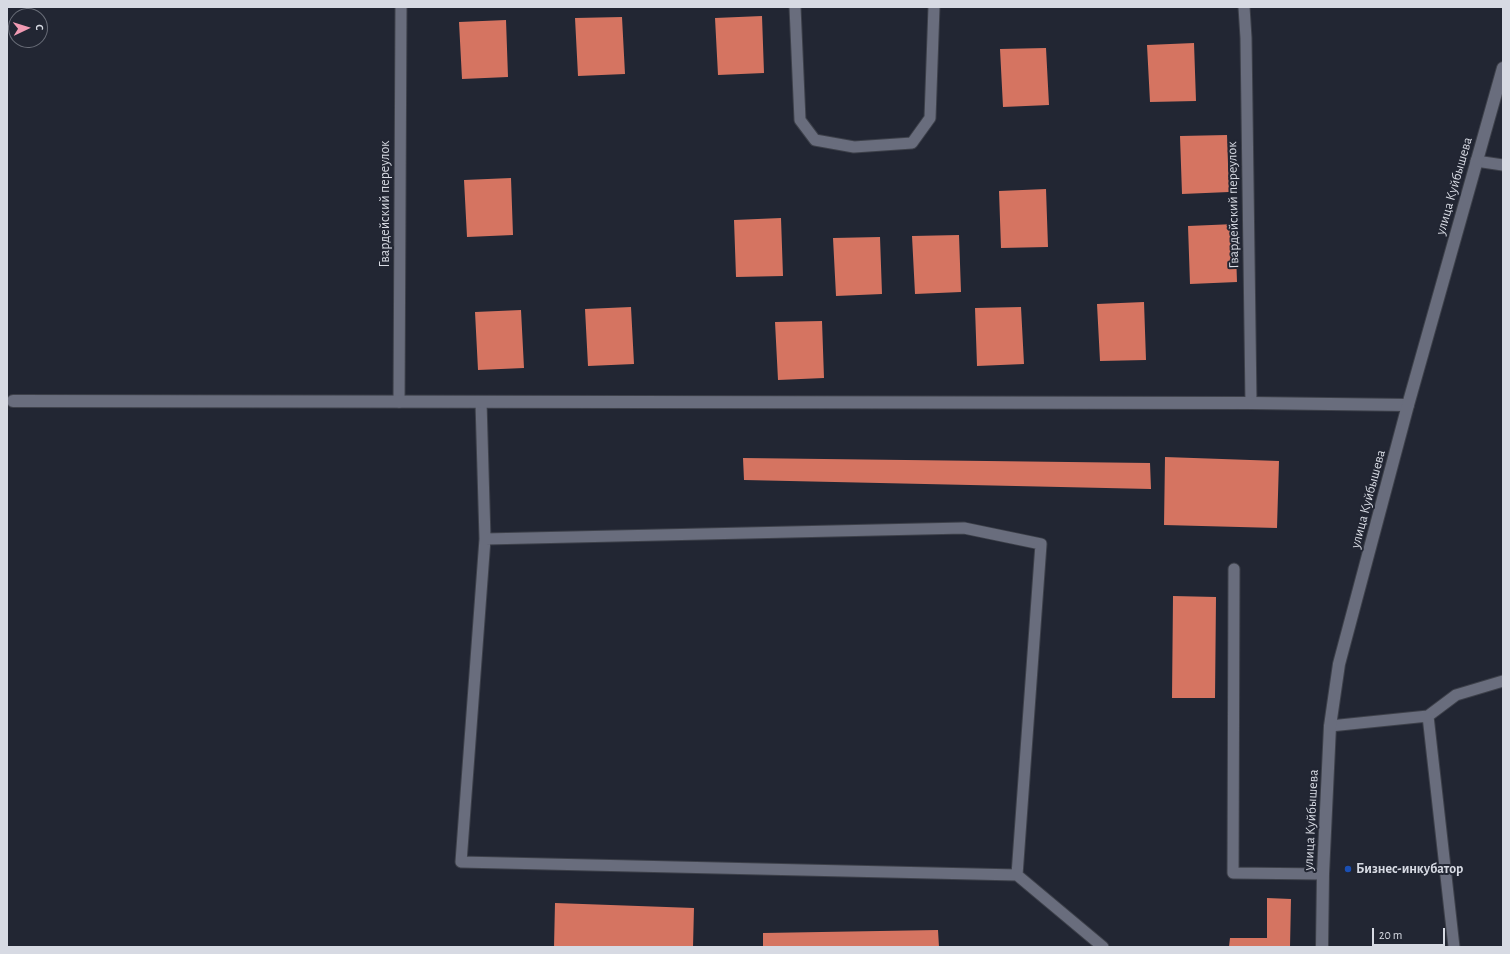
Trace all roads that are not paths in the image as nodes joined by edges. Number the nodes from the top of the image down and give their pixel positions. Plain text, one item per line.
1 (402, 7) edge
2 (795, 7) edge
3 (934, 7) edge
4 (1244, 7) edge
5 (1503, 68) edge
6 (1476, 161) junction
7 (1503, 165) edge
8 (13, 401) dead end
9 (399, 402) junction
10 (481, 402) junction
11 (1251, 403) junction
12 (1408, 405) junction
13 (485, 539) junction
14 (1234, 569) dead end
15 (1503, 681) edge
16 (1428, 716) junction
17 (1330, 726) junction
18 (1323, 874) junction
19 (1017, 875) junction
20 (1103, 947) edge
21 (1322, 947) edge
22 (1454, 947) edge

1 - 9 lane, Гвардейский переулок
2 - 3 lane
4 - 11 lane, Гвардейский переулок
5 - 6 street, улица Куйбышева
6 - 7 lane
6 - 12 street, улица Куйбышева
8 - 9 street
9 - 10 street
10 - 11 street
10 - 13 lane
11 - 12 street
12 - 17 street, улица Куйбышева
13 - 19 lane
13 - 19 lane
14 - 18 lane
15 - 16 lane
16 - 17 lane
16 - 22 lane
17 - 18 street, улица Куйбышева
18 - 21 street, улица Куйбышева
19 - 20 lane

